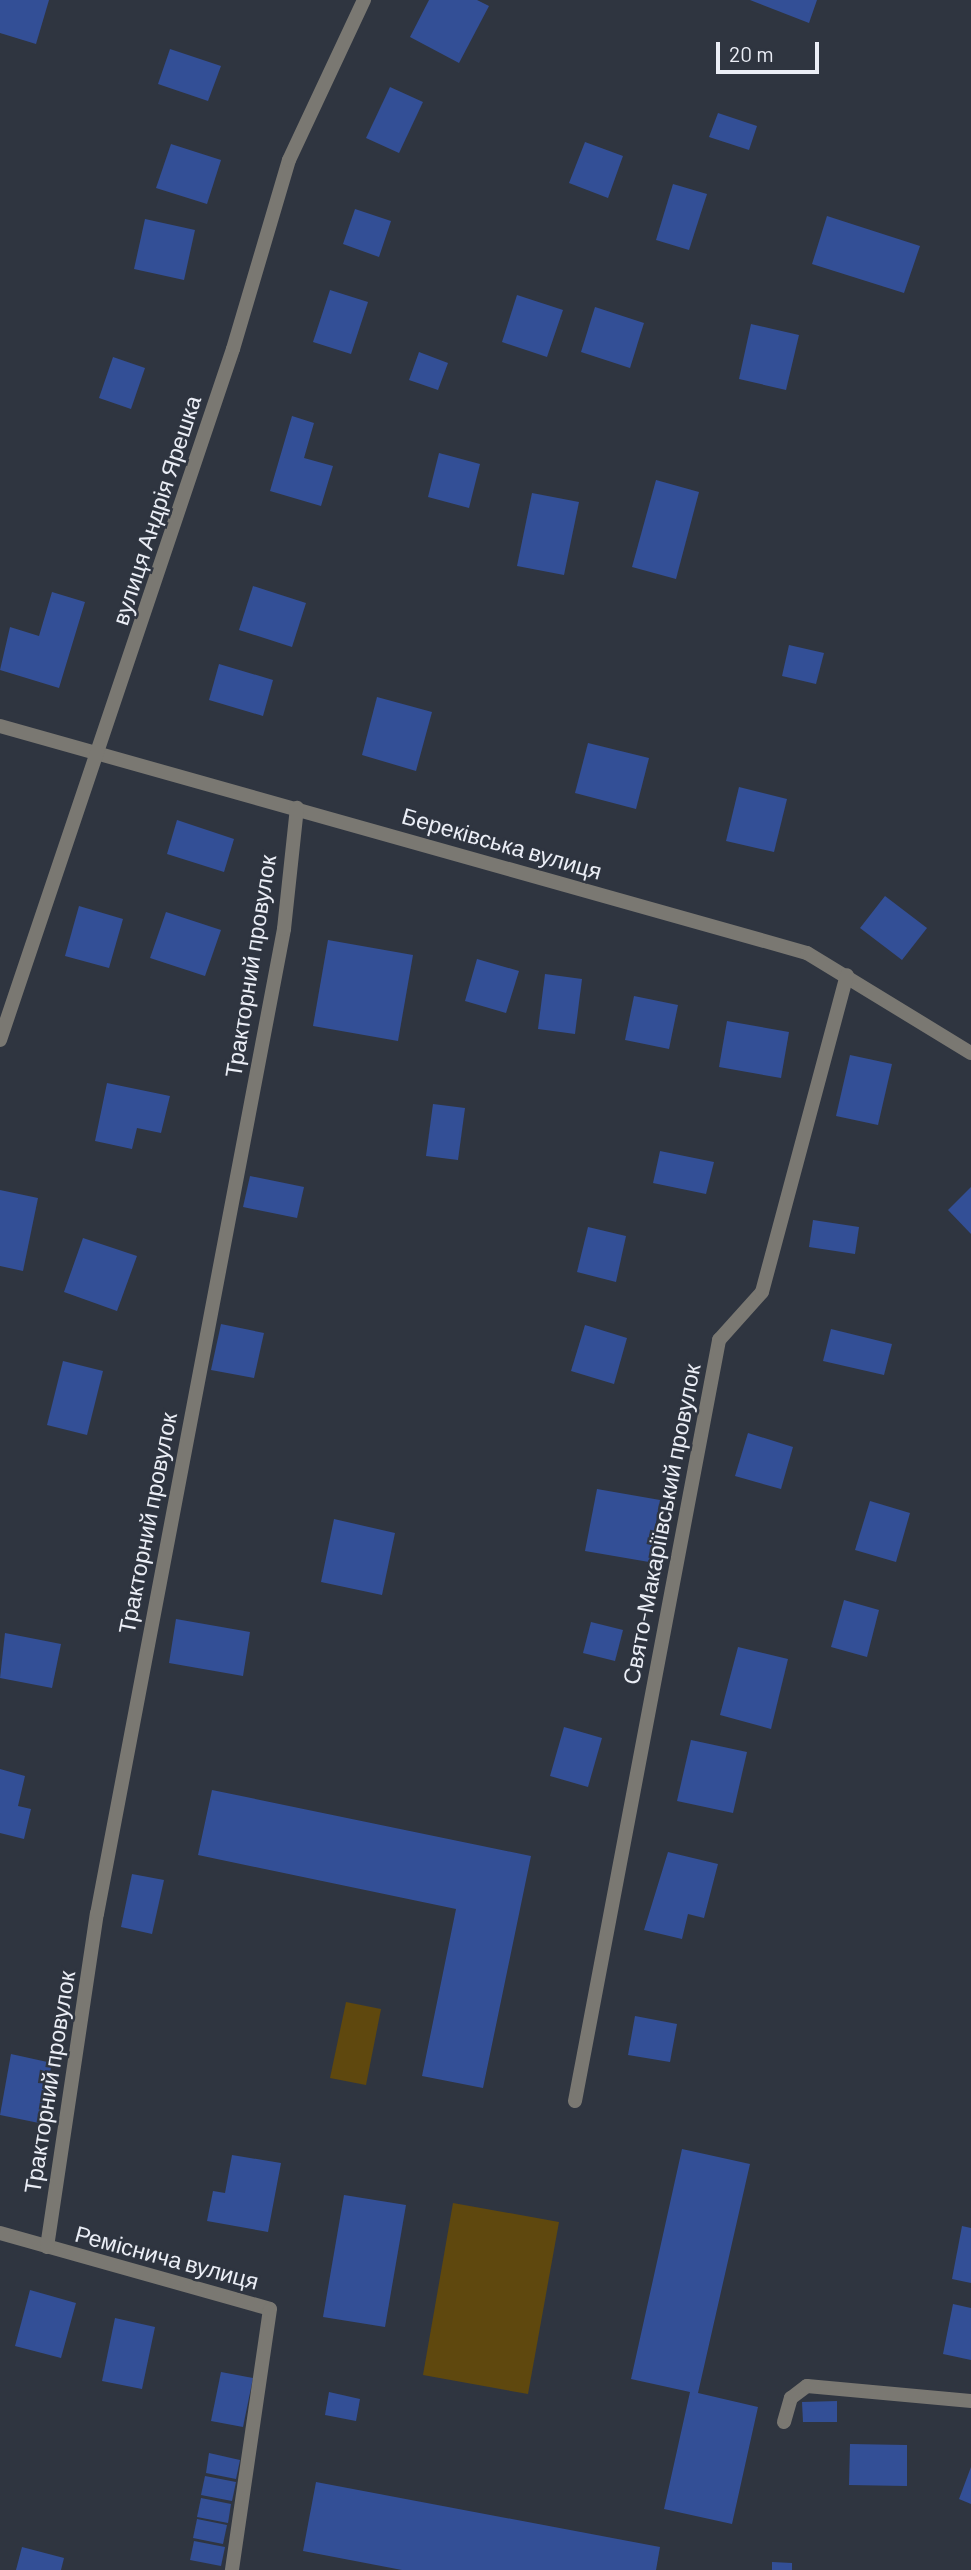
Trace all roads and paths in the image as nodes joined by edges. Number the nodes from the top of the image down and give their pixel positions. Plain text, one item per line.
1 (364, 0) edge
2 (0, 726) edge
3 (99, 755) junction
4 (297, 808) junction
5 (847, 975) junction
6 (0, 1040) edge
7 (971, 1053) edge
8 (575, 2101) dead end
9 (0, 2233) edge
10 (47, 2247) junction
11 (971, 2401) edge
12 (784, 2422) dead end
13 (232, 2570) edge

1 - 3 street, вулиця Андрія Ярешка
2 - 3 street, Береківська вулиця
3 - 4 street, Береківська вулиця
3 - 6 street, вулиця Андрія Ярешка
4 - 5 street, Береківська вулиця
4 - 10 street, Тракторний провулок
5 - 7 street, Береківська вулиця
5 - 8 street, Свято-Макаріївський провулок
9 - 10 street, Реміснича вулиця
10 - 13 street, Реміснича вулиця
11 - 12 street

